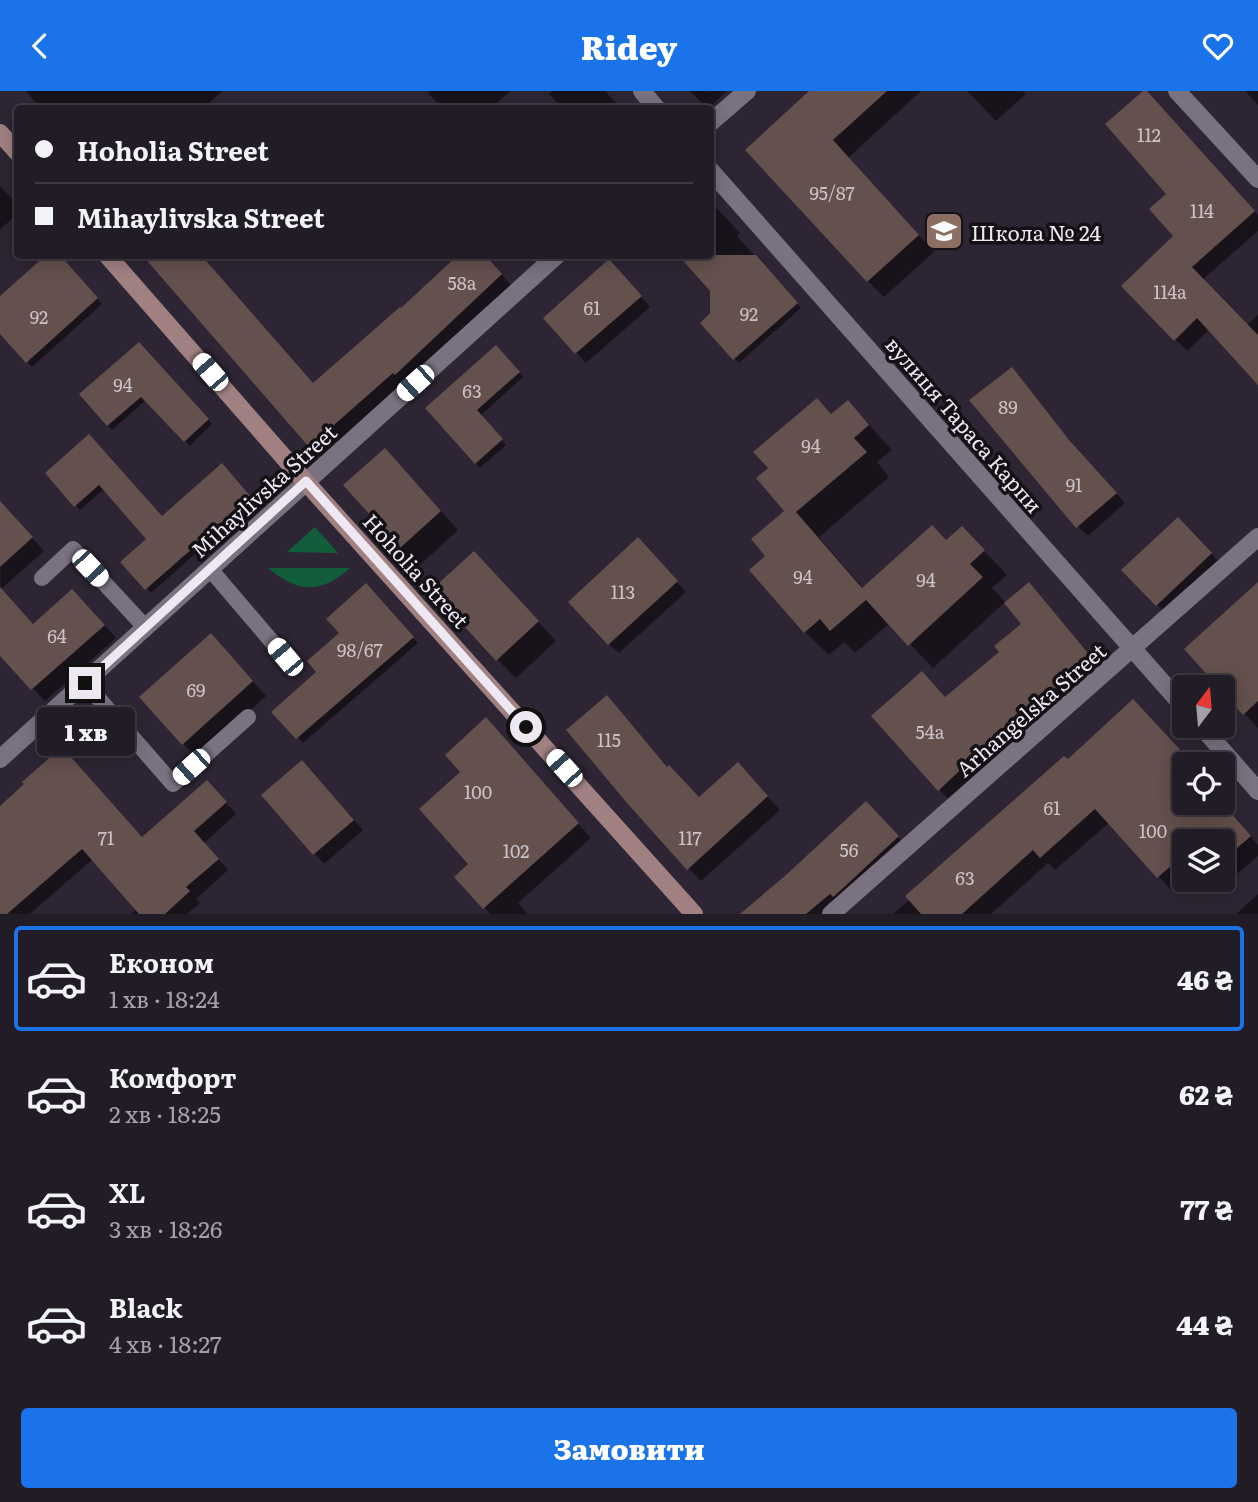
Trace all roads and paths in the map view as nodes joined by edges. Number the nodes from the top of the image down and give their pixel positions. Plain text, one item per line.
1 (642, 91) edge
2 (747, 91) edge
3 (1177, 91) edge
4 (654, 105) edge
5 (714, 120) edge
6 (0, 133) edge
7 (14, 149) edge
8 (714, 175) edge
9 (1258, 179) edge
10 (111, 259) edge
11 (553, 259) edge
12 (306, 481) junction
13 (1258, 537) edge
14 (209, 569) junction
15 (42, 578) dead end
16 (145, 627) junction
17 (1132, 648) junction
18 (285, 657) dead end
19 (85, 683) junction
20 (1172, 693) edge
21 (248, 717) dead end
22 (1212, 739) edge
23 (0, 759) edge
24 (1258, 791) edge
25 (694, 914) edge
26 (831, 914) edge

1 - 4 street
2 - 5 street
3 - 9 street
6 - 7 main road
8 - 17 street, вулиця Тараса Карпи
10 - 12 main road, Hoholia Street
11 - 12 street, Mihaylivska Street
12 - 14 street, Mihaylivska Street
12 - 25 main road, Hoholia Street
13 - 17 street, Arhangelska Street
14 - 16 street, Mihaylivska Street
14 - 18 lane
15 - 16 lane
16 - 19 street, Mihaylivska Street
17 - 20 street, вулиця Тараса Карпи
17 - 26 street, Arhangelska Street
19 - 21 lane
19 - 23 street, Mihaylivska Street
22 - 24 street

